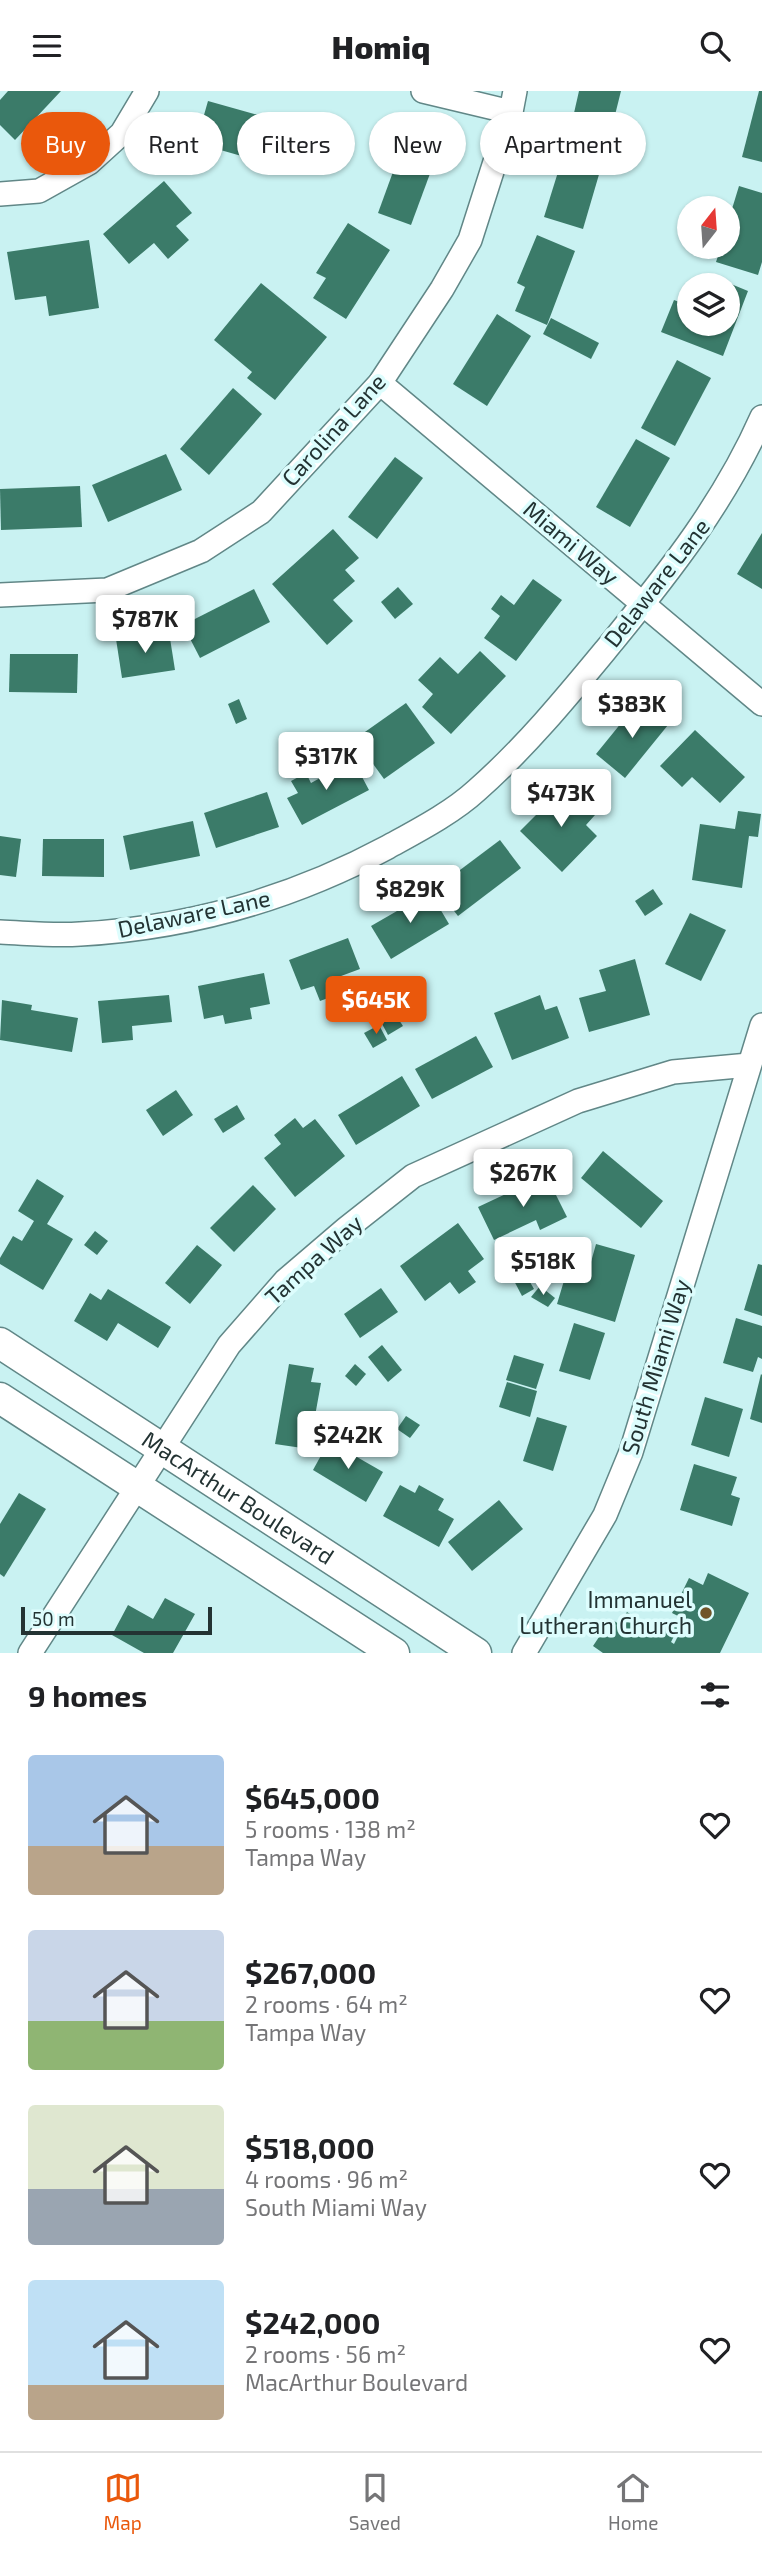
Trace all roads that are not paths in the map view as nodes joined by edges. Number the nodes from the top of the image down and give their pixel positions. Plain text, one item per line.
1 (147, 91) edge
2 (423, 91) edge
3 (513, 101) edge
4 (0, 194) edge
5 (380, 383) junction
6 (762, 417) edge
7 (0, 595) edge
8 (643, 604) junction
9 (762, 703) edge
10 (0, 932) edge
11 (762, 1025) edge
12 (749, 1065) junction
13 (0, 1343) edge
14 (0, 1398) edge
15 (162, 1449) junction
16 (138, 1486) junction
17 (458, 1648) edge
18 (30, 1653) edge
19 (394, 1653) edge
20 (524, 1653) edge

1 - 4 street
2 - 3 street
3 - 5 street, Carolina Lane
5 - 7 street, Carolina Lane
5 - 8 street, Miami Way
6 - 8 street, Delaware Lane
8 - 9 street, Miami Way
8 - 10 street, Delaware Lane
11 - 12 street
12 - 15 street, Tampa Way
12 - 20 street, South Miami Way
13 - 15 street, MacArthur Boulevard
14 - 16 street, MacArthur Boulevard
15 - 16 street, Tampa Way
15 - 17 street, MacArthur Boulevard
16 - 18 street, Tampa Way
16 - 19 street, MacArthur Boulevard

